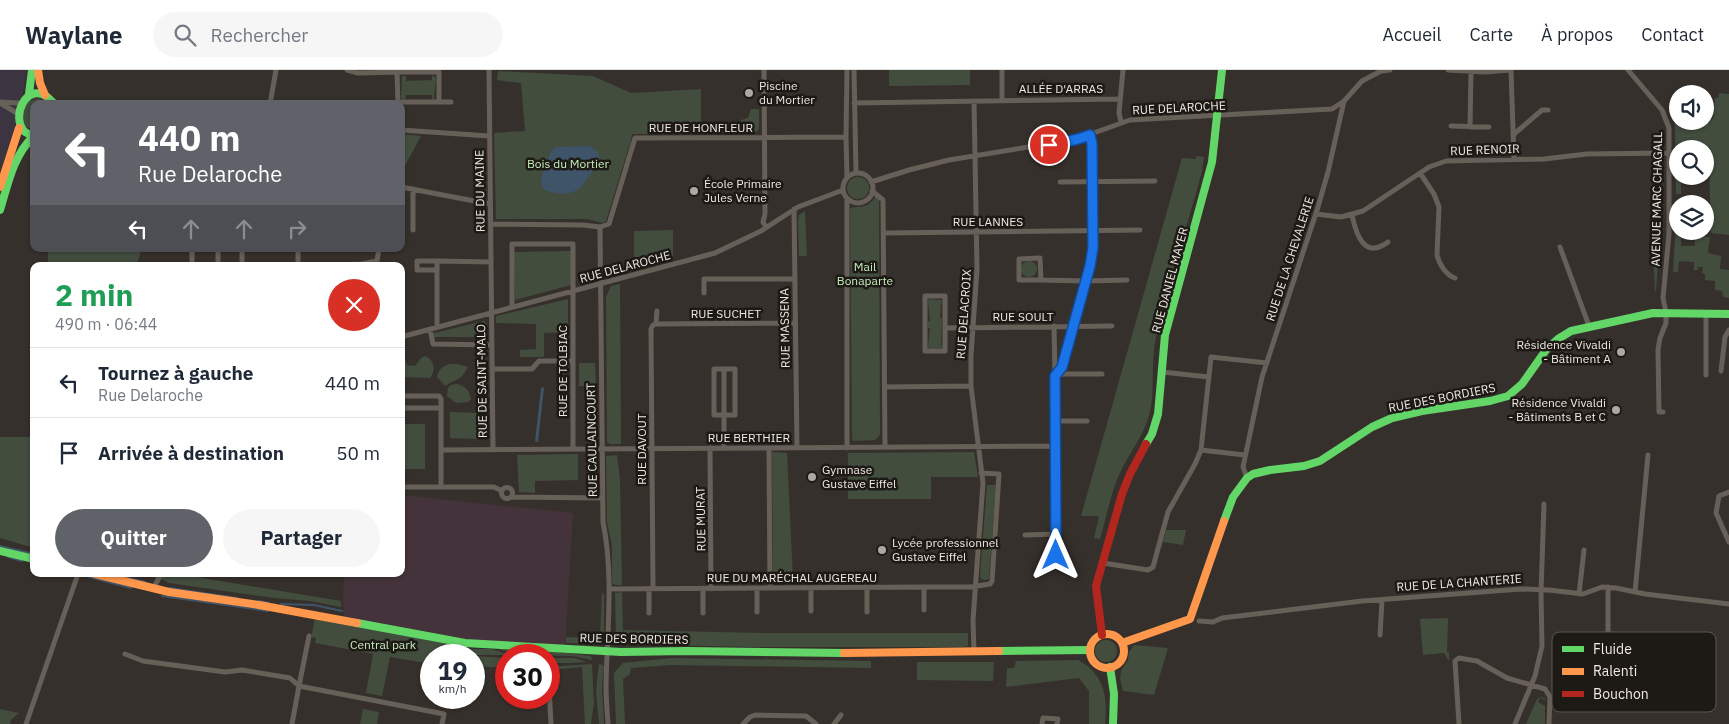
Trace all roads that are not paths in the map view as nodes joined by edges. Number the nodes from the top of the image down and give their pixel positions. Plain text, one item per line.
1 (32, 70) edge
2 (38, 70) edge
3 (276, 70) edge
4 (347, 70) edge
5 (489, 70) edge
6 (764, 70) edge
7 (847, 70) edge
8 (854, 70) edge
9 (1002, 70) edge
10 (1123, 70) edge
11 (1222, 70) edge
12 (1390, 70) edge
13 (1448, 70) edge
14 (1510, 70) edge
15 (1628, 70) edge
16 (439, 71) edge
17 (1381, 71) edge
18 (1471, 71) junction
19 (397, 72) junction
20 (29, 94) junction
21 (45, 95) junction
22 (1120, 99) junction
23 (52, 100) edge
24 (271, 100) edge
25 (398, 100) edge
26 (974, 100) junction
27 (1002, 100) junction
28 (1344, 101) junction
29 (0, 102) edge
30 (439, 102) junction
31 (451, 102) dead end
32 (18, 103) junction
33 (405, 103) edge
34 (854, 104) junction
35 (1548, 110) dead end
36 (14, 112) junction
37 (1217, 116) junction
38 (1121, 122) junction
39 (1451, 126) dead end
40 (1470, 127) junction
41 (1490, 127) dead end
42 (19, 128) junction
43 (405, 130) edge
44 (1090, 135) junction
45 (1513, 135) junction
46 (30, 136) edge
47 (489, 136) junction
48 (846, 137) junction
49 (30, 139) edge
50 (764, 139) junction
51 (1669, 140) edge
52 (1669, 153) joint
53 (976, 155) junction
54 (1514, 160) junction
55 (856, 173) junction
56 (1420, 173) junction
57 (847, 178) junction
58 (1154, 181) dead end
59 (871, 182) junction
60 (1060, 182) dead end
61 (1092, 182) junction
62 (0, 187) edge
63 (405, 188) edge
64 (413, 190) junction
65 (843, 190) junction
66 (872, 191) junction
67 (847, 199) junction
68 (490, 204) junction
69 (794, 209) junction
70 (0, 210) edge
71 (1316, 214) junction
72 (1352, 215) junction
73 (491, 224) junction
74 (600, 227) junction
75 (766, 227) junction
76 (413, 230) dead end
77 (1140, 230) dead end
78 (1092, 231) junction
79 (978, 232) junction
80 (884, 233) junction
81 (1388, 242) dead end
82 (1560, 247) dead end
83 (437, 261) junction
84 (491, 262) junction
85 (437, 270) junction
86 (1455, 278) dead end
87 (795, 279) junction
88 (1041, 280) junction
89 (1127, 280) dead end
90 (1085, 281) junction
91 (600, 284) junction
92 (573, 292) junction
93 (704, 293) dead end
94 (512, 307) junction
95 (657, 311) dead end
96 (491, 312) junction
97 (1666, 312) junction
98 (1706, 313) junction
99 (1729, 314) edge
100 (656, 324) junction
101 (795, 324) junction
102 (1054, 326) junction
103 (1073, 326) junction
104 (1112, 326) dead end
105 (1589, 326) junction
106 (437, 327) junction
107 (973, 327) junction
108 (945, 328) junction
109 (430, 329) junction
110 (1729, 330) edge
111 (405, 335) edge
112 (492, 345) junction
113 (573, 361) junction
114 (1267, 363) junction
115 (492, 369) junction
116 (724, 369) junction
117 (1721, 371) dead end
118 (1162, 372) junction
119 (1102, 374) dead end
120 (1706, 375) dead end
121 (1055, 376) junction
122 (1209, 377) junction
123 (971, 386) junction
124 (885, 387) junction
125 (405, 396) edge
126 (405, 408) edge
127 (441, 408) junction
128 (1663, 412) dead end
129 (724, 415) junction
130 (1056, 421) junction
131 (1087, 421) dead end
132 (1056, 446) junction
133 (885, 447) junction
134 (978, 447) junction
135 (710, 448) junction
136 (724, 448) junction
137 (768, 448) junction
138 (797, 448) junction
139 (847, 448) junction
140 (602, 449) junction
141 (652, 449) junction
142 (441, 450) junction
143 (493, 450) junction
144 (573, 450) junction
145 (1201, 450) junction
146 (1648, 454) dead end
147 (1245, 455) junction
148 (981, 473) junction
149 (1247, 478) junction
150 (441, 486) junction
151 (405, 487) edge
152 (502, 491) junction
153 (1729, 492) edge
154 (511, 497) junction
155 (602, 498) junction
156 (1544, 504) dead end
157 (1056, 534) junction
158 (1025, 535) dead end
159 (1729, 542) edge
160 (1584, 550) dead end
161 (0, 551) edge
162 (30, 558) edge
163 (1056, 561) dead end
164 (1103, 563) junction
165 (77, 577) edge
166 (107, 577) edge
167 (159, 577) edge
168 (975, 586) junction
169 (924, 587) junction
170 (1608, 587) junction
171 (153, 588) junction
172 (757, 588) junction
173 (770, 588) junction
174 (811, 588) junction
175 (867, 588) junction
176 (609, 589) junction
177 (651, 589) junction
178 (703, 589) junction
179 (712, 589) junction
180 (1541, 590) junction
181 (1635, 592) junction
182 (1580, 594) junction
183 (1382, 600) junction
184 (1729, 604) edge
185 (924, 610) dead end
186 (811, 611) dead end
187 (757, 612) dead end
188 (867, 612) dead end
189 (649, 613) dead end
190 (703, 613) dead end
191 (1190, 619) junction
192 (1199, 621) joint
193 (1608, 632) edge
194 (1102, 635) junction
195 (1380, 635) dead end
196 (309, 636) dead end
197 (1122, 643) junction
198 (1090, 650) junction
199 (608, 652) junction
200 (974, 652) junction
201 (125, 654) dead end
202 (1110, 667) junction
203 (299, 686) junction
204 (1532, 686) junction
205 (550, 709) edge
206 (841, 715) dead end
207 (27, 722) edge
208 (23, 724) edge
209 (292, 724) edge
210 (442, 724) edge
211 (551, 724) edge
212 (608, 724) edge
213 (743, 724) edge
214 (816, 724) edge
215 (834, 724) edge
216 (1042, 724) edge
217 (1057, 724) edge
218 (1114, 724) edge
219 (1459, 724) edge
220 (1515, 724) edge
221 (1549, 724) edge

1 - 20 street
2 - 21 street
3 - 24 street
4 - 19 street
5 - 47 street, RUE DU MAINE
6 - 50 street
7 - 48 street
8 - 34 street
9 - 27 street
10 - 22 street
11 - 37 street, RUE DANIEL MAYER
12 - 17 street, RUE DE LA CHEVALERIE
13 - 18 street
14 - 18 street
14 - 45 street
15 - 51 street, AVENUE MARC CHAGALL
16 - 19 street
16 - 30 street
17 - 28 street, RUE DE LA CHEVALERIE
18 - 40 street
19 - 25 street
20 - 21 street
20 - 32 street
21 - 23 street
22 - 27 street, ALLÉE D'ARRAS
22 - 38 street
26 - 27 street, ALLÉE D'ARRAS
26 - 34 street, ALLÉE D'ARRAS
26 - 53 street, RUE DELACROIX
28 - 37 street, RUE DELAROCHE
28 - 71 street, RUE DE LA CHEVALERIE
29 - 32 street
29 - 36 street
30 - 31 street
30 - 33 street
32 - 36 street
34 - 55 street
35 - 45 street
36 - 42 street
37 - 38 street, RUE DELAROCHE
37 - 118 street, RUE DANIEL MAYER
38 - 44 street, RUE DELAROCHE
39 - 40 street
40 - 41 street
42 - 46 street
42 - 62 street
43 - 47 street
44 - 53 street, RUE DELAROCHE
44 - 61 street
45 - 54 street
47 - 68 street, RUE DU MAINE
48 - 50 street
48 - 57 street
49 - 70 street
50 - 74 street, RUE DE HONFLEUR
50 - 75 street
52 - 54 street, RUE RENOIR
52 - 97 street, AVENUE MARC CHAGALL
53 - 59 street, RUE DELAROCHE
53 - 79 street, RUE DELACROIX
54 - 56 street, RUE RENOIR
55 - 57 street
55 - 59 street
56 - 72 street, RUE RENOIR
56 - 86 street
57 - 65 street
58 - 61 street
59 - 66 street
60 - 61 street
61 - 78 street
63 - 64 street
64 - 68 street
64 - 76 street
65 - 67 street
65 - 69 street, RUE DELAROCHE
66 - 67 street
66 - 80 street
67 - 139 street
68 - 73 street, RUE DU MAINE
69 - 75 street, RUE DELAROCHE
69 - 87 street, RUE MASSENA
71 - 72 street, RUE RENOIR
71 - 114 street, RUE DE LA CHEVALERIE
72 - 81 street
73 - 74 street
73 - 84 street, RUE DU MAINE
74 - 91 street, RUE CAULAINCOURT
75 - 91 street, RUE DELAROCHE
77 - 78 street, RUE LANNES
78 - 79 street, RUE LANNES
78 - 90 street
79 - 80 street, RUE LANNES
79 - 107 street, RUE DELACROIX
80 - 124 street
82 - 105 street
83 - 84 street
83 - 85 street
83 - 85 street
84 - 96 street, RUE DU MAINE
85 - 106 street
87 - 93 street
87 - 101 street, RUE MASSENA
88 - 88 street
88 - 90 street
89 - 90 street
90 - 103 street
91 - 92 street, RUE DELAROCHE
91 - 140 street, RUE CAULAINCOURT
92 - 94 street, RUE DELAROCHE
92 - 94 street, RUE DE TOLBIAC
92 - 113 street, RUE DE TOLBIAC
94 - 96 street, RUE DELAROCHE
95 - 100 street, RUE DAVOUT
96 - 106 street, RUE DELAROCHE
96 - 112 street, RUE DE SAINT-MALO
97 - 98 street, RUE DES BORDIERS
97 - 105 street, RUE DES BORDIERS
97 - 128 street, AVENUE MARC CHAGALL
98 - 99 street, RUE DES BORDIERS
98 - 120 street
100 - 101 street, RUE SUCHET
100 - 141 street, RUE DAVOUT
101 - 138 street, RUE MASSENA
102 - 103 street, RUE SOULT
102 - 107 street, RUE SOULT
102 - 121 street
103 - 104 street, RUE SOULT
103 - 121 street
105 - 149 street, RUE DES BORDIERS
106 - 109 street, RUE DELAROCHE
107 - 108 street, RUE SOULT
107 - 123 street, RUE DELACROIX
108 - 108 street
109 - 111 street, RUE DELAROCHE
109 - 112 street
110 - 117 street
112 - 115 street, RUE DE SAINT-MALO
113 - 115 street
113 - 144 street, RUE DE TOLBIAC
114 - 122 street
114 - 147 street, RUE DE LA CHEVALERIE
115 - 143 street, RUE DE SAINT-MALO
116 - 129 street
116 - 129 street
116 - 129 street
118 - 122 street
118 - 164 street, RUE DANIEL MAYER
119 - 121 street
121 - 130 street
122 - 145 street
123 - 124 street
123 - 134 street, RUE DELACROIX
124 - 133 street
125 - 127 street
126 - 127 street
127 - 142 street
129 - 136 street
130 - 131 street
130 - 132 street
132 - 134 street, RUE BERTHIER
132 - 157 street
133 - 134 street, RUE BERTHIER
133 - 139 street, RUE BERTHIER
134 - 148 street, RUE DELACROIX
135 - 136 street, RUE BERTHIER
135 - 141 street, RUE BERTHIER
135 - 179 street, RUE MURAT
136 - 137 street, RUE BERTHIER
137 - 138 street, RUE BERTHIER
137 - 173 street
138 - 139 street, RUE BERTHIER
140 - 141 street, RUE BERTHIER
140 - 144 street, RUE BERTHIER
140 - 155 street, RUE CAULAINCOURT
141 - 177 street, RUE DAVOUT
142 - 143 street, RUE BERTHIER
142 - 150 street
143 - 144 street, RUE BERTHIER
145 - 147 street
145 - 164 street
146 - 181 street
147 - 149 street, RUE DE LA CHEVALERIE
148 - 168 street, RUE DELACROIX
148 - 168 street
149 - 191 street
150 - 151 street
150 - 152 street
152 - 154 street
152 - 154 street
153 - 159 street
154 - 155 street
155 - 176 street, RUE CAULAINCOURT
156 - 180 street
157 - 158 street
157 - 163 street
160 - 182 street
161 - 162 street
164 - 194 street, RUE DANIEL MAYER
165 - 207 street
166 - 171 street, RUE DES BORDIERS
167 - 171 street
168 - 169 street, RUE DU MARÉCHAL AUGEREAU
168 - 200 street, RUE DELACROIX
169 - 175 street, RUE DU MARÉCHAL AUGEREAU
169 - 185 street
170 - 181 street, RUE DE LA CHANTERIE
170 - 182 street, RUE DE LA CHANTERIE
170 - 193 street
171 - 199 street, RUE DES BORDIERS
172 - 173 street, RUE DU MARÉCHAL AUGEREAU
172 - 179 street, RUE DU MARÉCHAL AUGEREAU
172 - 187 street
173 - 174 street, RUE DU MARÉCHAL AUGEREAU
174 - 175 street, RUE DU MARÉCHAL AUGEREAU
174 - 186 street
175 - 188 street
176 - 177 street, RUE DU MARÉCHAL AUGEREAU
176 - 199 street, RUE CAULAINCOURT
177 - 178 street, RUE DU MARÉCHAL AUGEREAU
177 - 189 street, RUE DAVOUT
178 - 179 street, RUE DU MARÉCHAL AUGEREAU
178 - 190 street
180 - 182 street, RUE DE LA CHANTERIE
180 - 183 street, RUE DE LA CHANTERIE
180 - 204 street
181 - 184 street, RUE DE LA CHANTERIE
183 - 192 street, RUE DE LA CHANTERIE
183 - 195 street
191 - 192 street, RUE DE LA CHANTERIE
191 - 197 street
194 - 197 street
194 - 198 street
196 - 203 street
197 - 202 street
198 - 200 street, RUE DES BORDIERS
198 - 202 street
199 - 200 street, RUE DES BORDIERS
199 - 212 street, RUE CAULAINCOURT
201 - 203 street
202 - 218 street
203 - 209 street
203 - 210 street
204 - 219 street
204 - 220 street
204 - 221 street
205 - 211 street
206 - 215 street
207 - 208 street
213 - 214 street
216 - 217 street

